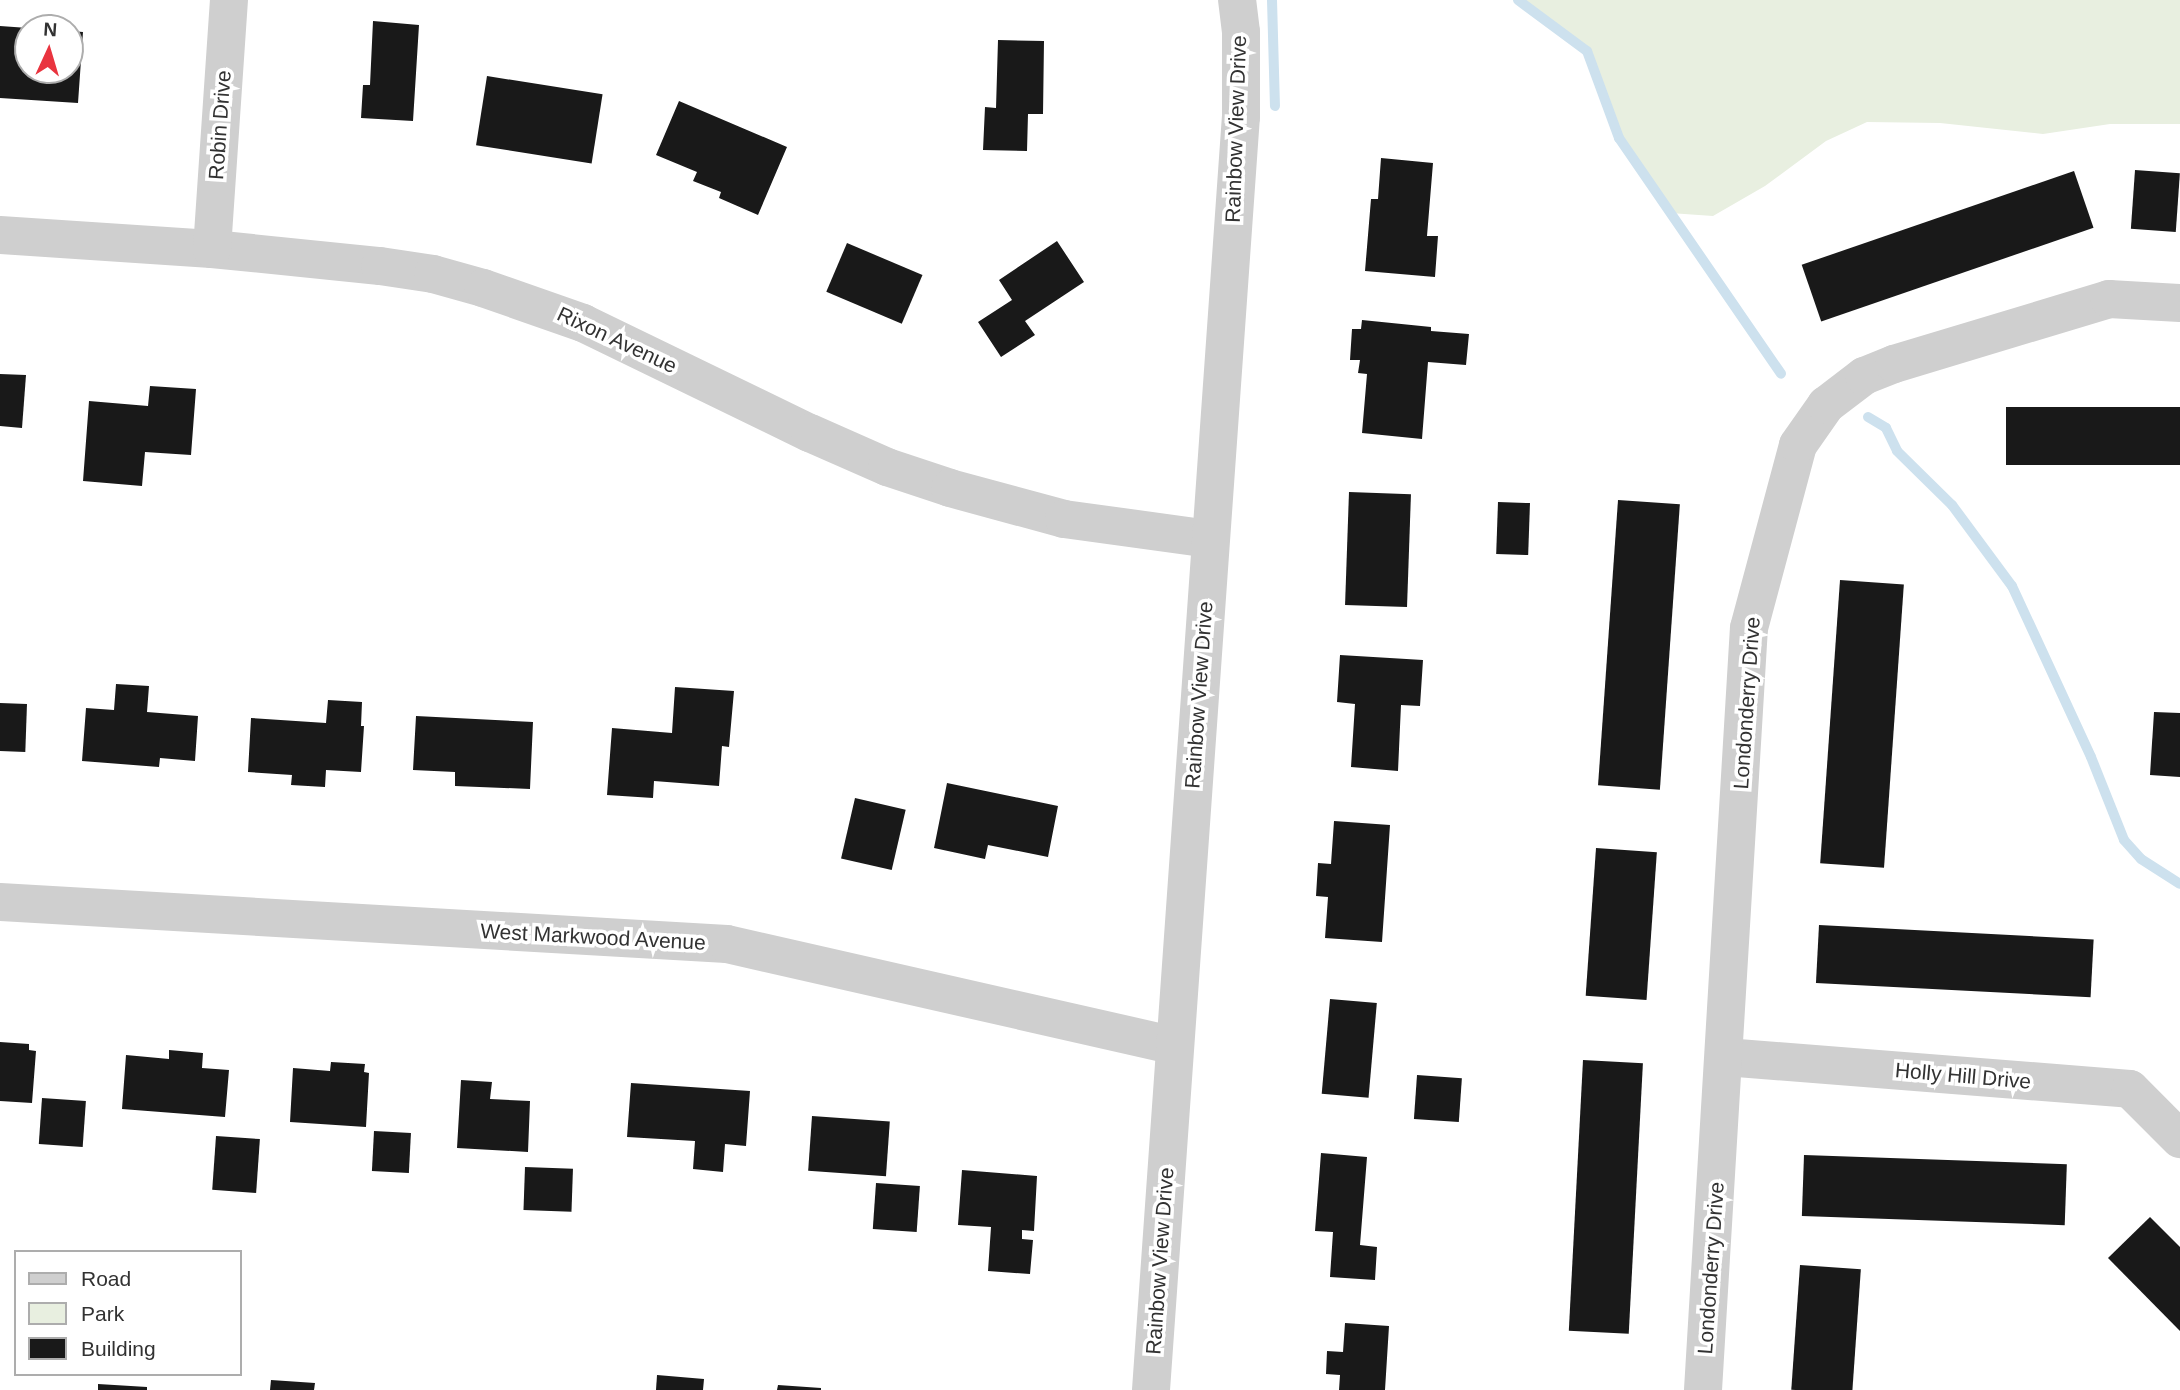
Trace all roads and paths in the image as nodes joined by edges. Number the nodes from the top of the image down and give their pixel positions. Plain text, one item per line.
1 (229, 0) edge
2 (1237, 0) edge
3 (0, 235) edge
4 (212, 249) junction
5 (2180, 303) edge
6 (1210, 539) junction
7 (0, 902) edge
8 (1175, 1046) junction
9 (1726, 1057) junction
10 (2180, 1139) edge
11 (1151, 1390) edge
12 (1703, 1390) edge

1 - 4 street, Robin Drive
2 - 6 street, Rainbow View Drive
3 - 4 street, Rixon Avenue
4 - 6 street, Rixon Avenue
5 - 9 street, Londonderry Drive
6 - 8 street, Rainbow View Drive
7 - 8 street, West Markwood Avenue
8 - 11 street, Rainbow View Drive
9 - 10 street, Holly Hill Drive
9 - 12 street, Londonderry Drive

